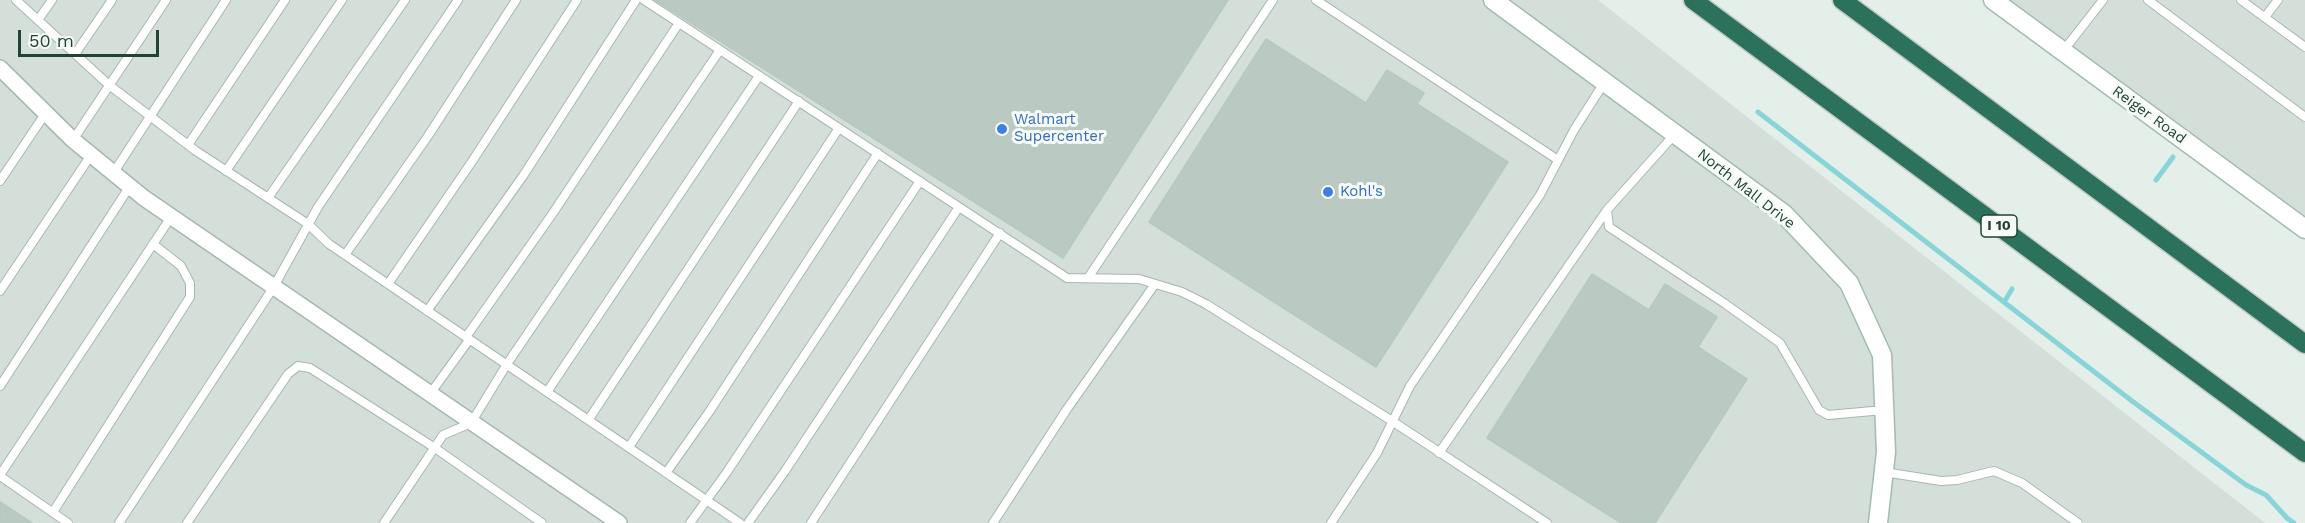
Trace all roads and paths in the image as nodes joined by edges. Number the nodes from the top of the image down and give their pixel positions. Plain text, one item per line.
1 (16, 0) edge
2 (52, 0) edge
3 (112, 0) edge
4 (166, 0) edge
5 (226, 0) edge
6 (285, 0) edge
7 (342, 0) edge
8 (405, 0) edge
9 (458, 0) edge
10 (516, 0) edge
11 (578, 0) edge
12 (636, 0) edge
13 (644, 0) edge
14 (1273, 0) edge
15 (1316, 0) edge
16 (1493, 0) edge
17 (1693, 0) edge
18 (1842, 0) edge
19 (1993, 0) edge
20 (2103, 0) edge
21 (2148, 0) edge
22 (2241, 0) edge
23 (2278, 0) edge
24 (2265, 17) junction
25 (38, 20) junction
26 (679, 23) junction
27 (2305, 47) edge
28 (720, 50) junction
29 (2063, 51) junction
30 (75, 54) junction
31 (0, 68) edge
32 (759, 76) junction
33 (1605, 82) junction
34 (109, 85) junction
35 (799, 102) junction
36 (45, 114) junction
37 (149, 116) junction
38 (2305, 117) edge
39 (838, 128) junction
40 (1675, 134) junction
41 (73, 140) junction
42 (188, 145) junction
43 (878, 153) junction
44 (91, 155) junction
45 (1558, 160) junction
46 (226, 171) junction
47 (114, 172) junction
48 (0, 181) edge
49 (920, 181) junction
50 (130, 186) junction
51 (268, 198) junction
52 (959, 207) junction
53 (1607, 210) junction
54 (171, 217) junction
55 (308, 224) junction
56 (2305, 229) edge
57 (1000, 233) junction
58 (153, 244) junction
59 (345, 255) junction
60 (1088, 278) junction
61 (388, 284) junction
62 (1155, 284) junction
63 (273, 288) junction
64 (0, 291) edge
65 (427, 311) junction
66 (468, 338) junction
67 (2305, 344) edge
68 (507, 364) junction
69 (0, 386) edge
70 (547, 392) junction
71 (430, 394) junction
72 (1884, 410) junction
73 (590, 419) junction
74 (1392, 422) junction
75 (471, 423) junction
76 (629, 447) junction
77 (435, 448) junction
78 (1439, 453) junction
79 (2305, 453) edge
80 (1884, 472) junction
81 (666, 473) junction
82 (0, 476) edge
83 (705, 499) junction
84 (53, 512) junction
85 (68, 523) edge
86 (119, 523) edge
87 (187, 523) edge
88 (384, 523) edge
89 (542, 523) edge
90 (619, 523) edge
91 (690, 523) edge
92 (740, 523) edge
93 (748, 523) edge
94 (811, 523) edge
95 (993, 523) edge
96 (1331, 523) edge
97 (1547, 523) edge
98 (1878, 523) edge
99 (2078, 523) edge

1 - 25 lane
2 - 25 lane
3 - 30 lane
4 - 34 lane
5 - 37 lane
6 - 42 lane
7 - 46 lane
8 - 51 lane
9 - 55 lane
10 - 59 lane
11 - 61 lane
12 - 65 lane
13 - 26 lane
14 - 60 lane
15 - 45 lane
16 - 33 street, North Mall Drive
17 - 79 highway, I 10
18 - 67 highway
19 - 29 street, Reiger Road
20 - 29 lane
21 - 38 lane
22 - 24 lane
23 - 24 lane
24 - 27 lane
25 - 30 lane
26 - 28 lane
26 - 66 lane
28 - 32 lane
28 - 68 lane
29 - 56 street, Reiger Road
30 - 34 lane
31 - 36 street
32 - 35 lane
32 - 70 lane
33 - 40 street, North Mall Drive
33 - 45 lane
34 - 37 lane
34 - 41 lane
35 - 39 lane
35 - 73 lane
36 - 41 street
36 - 48 lane
37 - 42 lane
37 - 47 lane
39 - 43 lane
39 - 76 lane
40 - 53 lane
40 - 72 street, North Mall Drive
41 - 44 street
42 - 46 lane
43 - 49 lane
43 - 81 lane
44 - 47 street
44 - 64 lane
45 - 74 lane
46 - 51 lane
47 - 50 street
49 - 52 lane
49 - 83 lane
50 - 54 street
50 - 69 lane
51 - 55 lane
52 - 57 lane
52 - 93 lane
53 - 72 lane
53 - 78 lane
54 - 58 lane
54 - 63 street
55 - 59 lane
55 - 63 lane
57 - 60 lane
57 - 94 lane
58 - 82 lane
58 - 84 lane
59 - 61 lane
60 - 62 lane
61 - 65 lane
62 - 74 lane
62 - 95 lane
63 - 71 street
63 - 86 lane
65 - 66 lane
66 - 68 lane
66 - 71 lane
68 - 70 lane
68 - 75 lane
70 - 73 lane
71 - 75 street
72 - 80 street, North Mall Drive
73 - 76 lane
74 - 78 lane
74 - 96 lane
75 - 77 lane
75 - 90 street
76 - 81 lane
77 - 87 lane
77 - 88 lane
77 - 89 lane
78 - 97 lane
80 - 98 street, North Mall Drive
80 - 99 lane
81 - 83 lane
82 - 84 lane
83 - 91 lane
83 - 92 lane
84 - 85 lane

